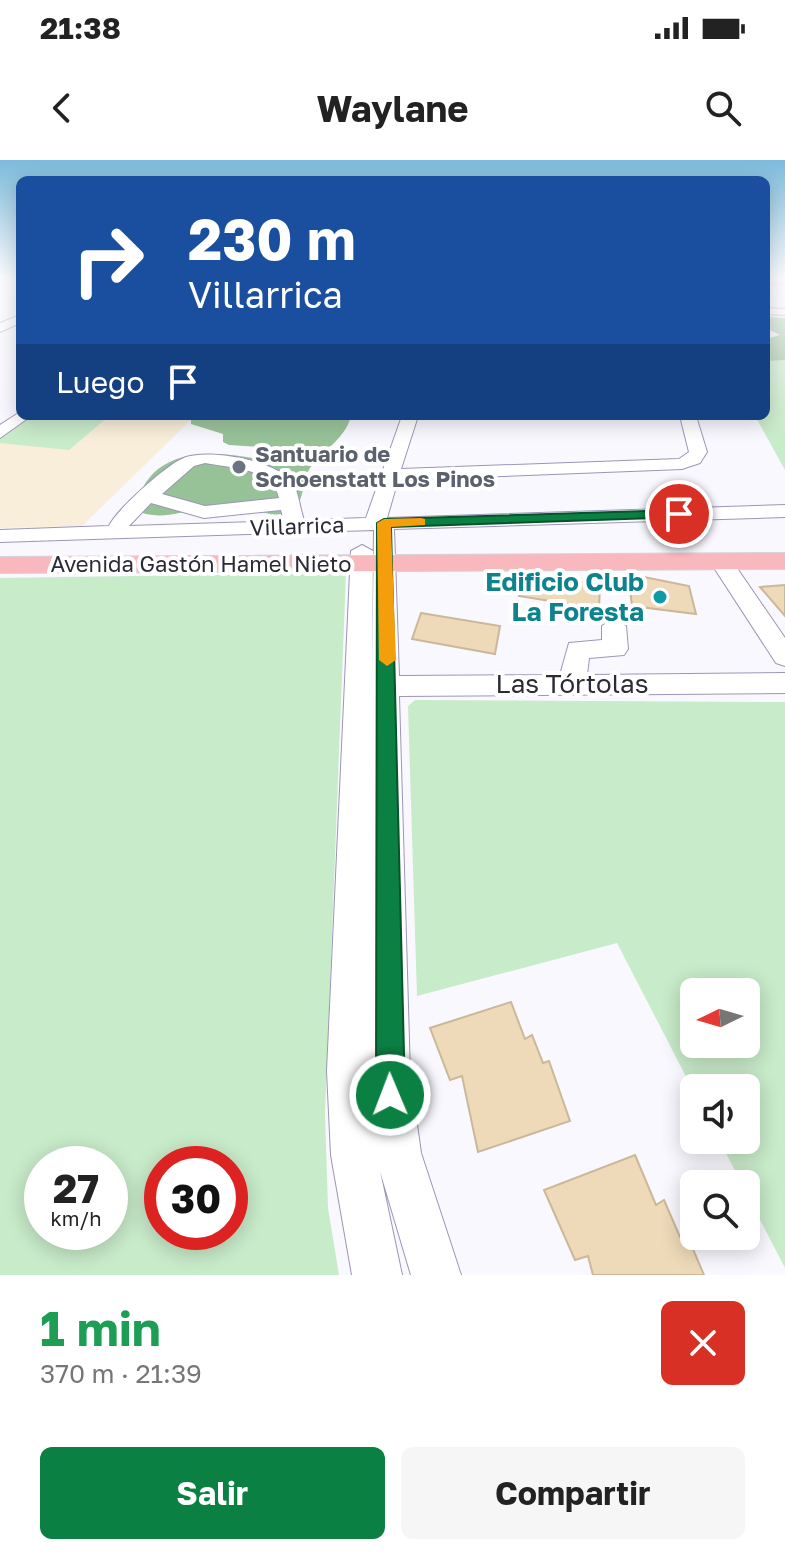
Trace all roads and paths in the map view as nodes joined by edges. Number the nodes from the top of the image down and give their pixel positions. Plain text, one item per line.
1 (18, 420) edge
2 (409, 420) edge
3 (689, 420) edge
4 (0, 433) edge
5 (398, 469) junction
6 (148, 496) junction
7 (290, 503) junction
8 (785, 511) edge
9 (295, 526) junction
10 (116, 533) junction
11 (0, 536) edge
12 (378, 543) junction
13 (785, 549) edge
14 (0, 552) edge
15 (720, 560) junction
16 (785, 561) edge
17 (0, 565) edge
18 (614, 626) dead end
19 (785, 657) edge
20 (572, 683) junction
21 (785, 683) edge
22 (374, 686) junction
23 (377, 1275) edge
24 (436, 1275) edge

1 - 4 street
2 - 5 street
3 - 5 street
5 - 12 street
6 - 7 street
6 - 7 street
6 - 10 street
7 - 9 street
8 - 12 street, Villarrica
9 - 10 street, Villarrica
9 - 12 street, Villarrica
10 - 11 street, Villarrica
12 - 13 main road, Avenida Gastón Hamel Nieto
12 - 14 main road, Avenida Gastón Hamel Nieto
12 - 15 main road, Avenida Gastón Hamel Nieto
12 - 17 main road, Avenida Gastón Hamel Nieto
12 - 22 street
15 - 16 main road, Avenida Gastón Hamel Nieto
15 - 19 street
18 - 20 street
20 - 21 street, Las Tórtolas
20 - 22 street, Las Tórtolas
22 - 23 street
22 - 24 street

